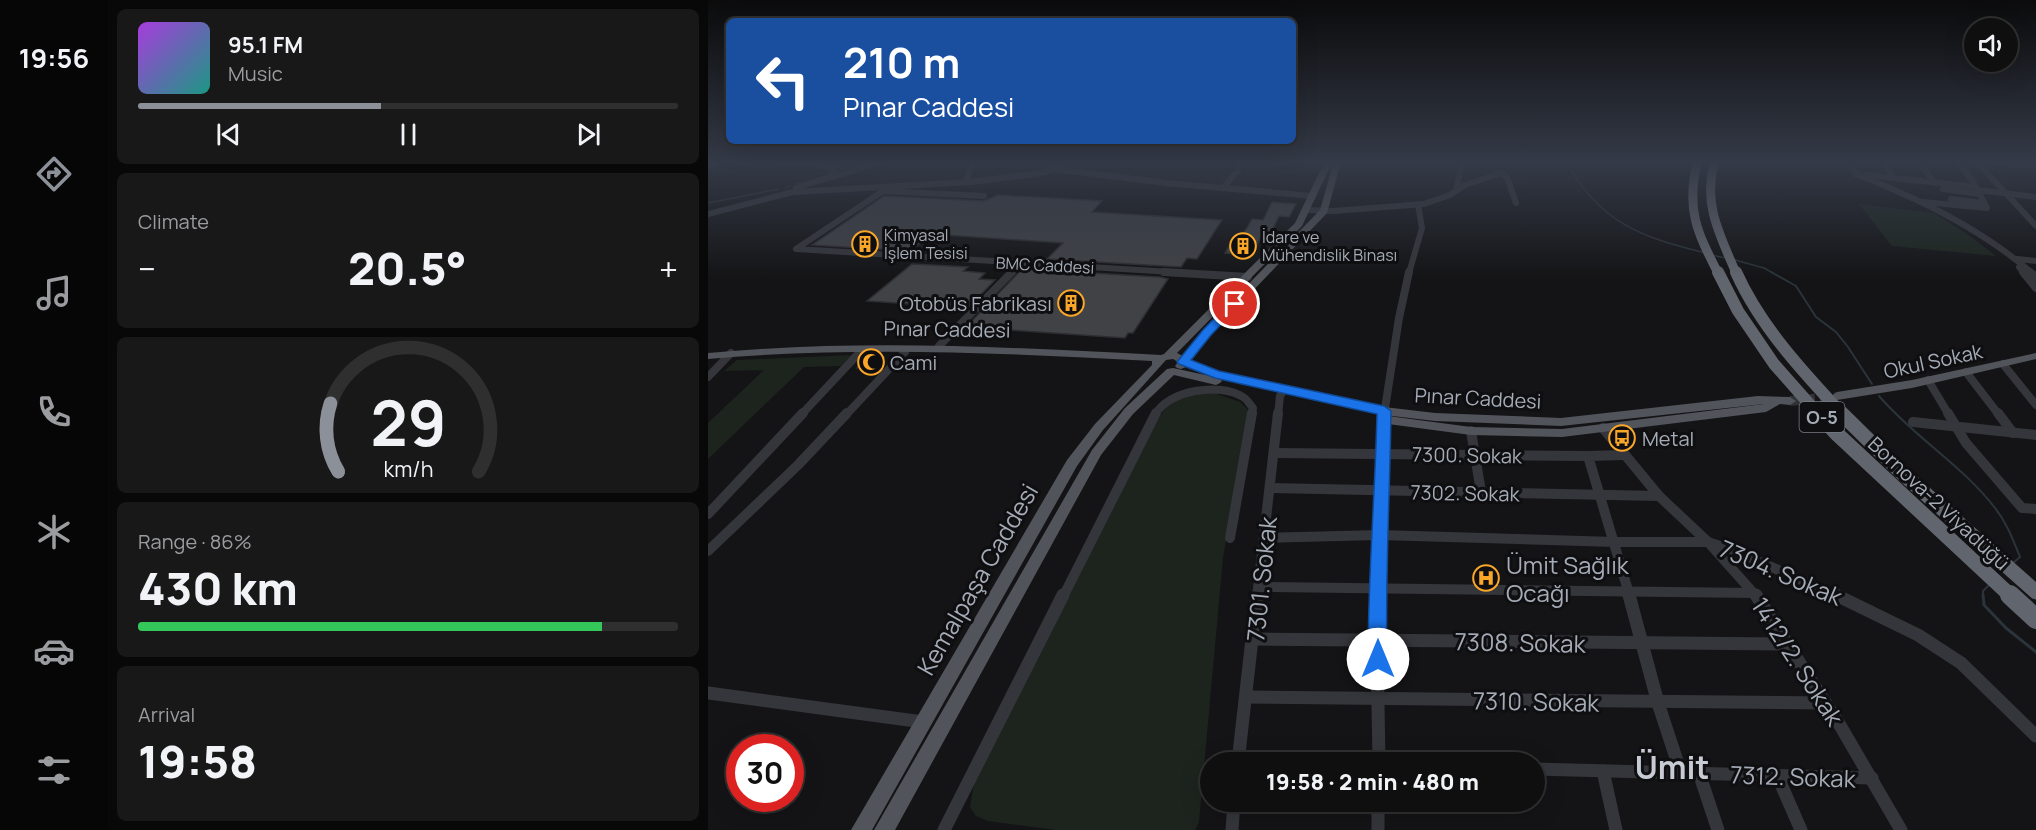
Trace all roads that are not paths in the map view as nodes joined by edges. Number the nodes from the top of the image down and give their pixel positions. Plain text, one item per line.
1 (755, 202) edge
2 (867, 202) edge
3 (1311, 202) edge
4 (1327, 202) edge
5 (1425, 202) edge
6 (1692, 202) edge
7 (1711, 202) edge
8 (1918, 202) edge
9 (1924, 202) edge
10 (1973, 202) edge
11 (2013, 202) edge
12 (1984, 203) joint
13 (1419, 204) junction
14 (1307, 210) junction
15 (1324, 211) junction
16 (708, 214) edge
17 (2036, 226) edge
18 (2036, 252) edge
19 (2017, 259) junction
20 (2035, 260) edge
21 (1020, 264) junction
22 (1248, 277) junction
23 (2036, 277) edge
24 (2036, 288) edge
25 (939, 346) junction
26 (905, 352) junction
27 (731, 353) junction
28 (859, 353) junction
29 (708, 356) edge
30 (2036, 356) edge
31 (1169, 364) junction
32 (2003, 364) junction
33 (1966, 372) junction
34 (708, 376) edge
35 (1928, 380) junction
36 (1282, 393) junction
37 (1837, 396) tunnel mouth
38 (1790, 401) tunnel mouth
39 (1776, 402) junction
40 (2036, 405) edge
41 (1383, 415) junction
42 (1913, 422) dead end
43 (1603, 428) junction
44 (1956, 428) junction
45 (1472, 431) junction
46 (2013, 434) junction
47 (2036, 435) edge
48 (1274, 453) junction
49 (1383, 454) junction
50 (1476, 455) junction
51 (1624, 455) junction
52 (1588, 456) junction
53 (1270, 488) junction
54 (1383, 491) junction
55 (1481, 492) junction
56 (1599, 495) junction
57 (1659, 496) junction
58 (2036, 509) edge
59 (708, 514) edge
60 (1379, 535) junction
61 (1230, 538) dead end
62 (1265, 538) junction
63 (1615, 542) junction
64 (1708, 542) junction
65 (708, 551) edge
66 (1260, 587) junction
67 (1376, 587) junction
68 (1627, 592) junction
69 (2036, 592) edge
70 (1755, 593) junction
71 (2036, 619) edge
72 (1254, 639) junction
73 (1378, 639) junction
74 (1787, 644) junction
75 (1642, 646) junction
76 (708, 693) edge
77 (1247, 697) junction
78 (1377, 699) junction
79 (1658, 703) junction
80 (1825, 703) junction
81 (922, 722) junction
82 (2036, 736) edge
83 (1239, 752) edge
84 (1379, 752) edge
85 (1545, 768) edge
86 (1603, 771) junction
87 (1681, 773) junction
88 (1699, 773) junction
89 (1777, 775) junction
90 (1872, 778) junction
91 (1233, 812) edge
92 (1378, 812) edge
93 (861, 830) edge
94 (884, 830) edge
95 (944, 830) edge
96 (1232, 830) edge
97 (1378, 830) edge
98 (1616, 830) edge
99 (1718, 830) edge
100 (1801, 830) edge
101 (1901, 830) edge

1 - 16 street
2 - 21 street, BMC Caddesi
3 - 14 main road, Kemalpaşa Caddesi
4 - 15 main road, Kemalpaşa Caddesi
5 - 13 street
6 - 71 highway, Bornova-2 Viyadüğü / O-5, bridge
7 - 69 highway, Bornova-2 Viyadüğü / O-5, bridge
8 - 19 street
9 - 12 street
10 - 12 street
11 - 17 street
13 - 15 street
13 - 41 street
14 - 15 street
14 - 22 main road, Kemalpaşa Caddesi
15 - 31 main road, Kemalpaşa Caddesi
18 - 20 street
19 - 20 street
19 - 23 street
19 - 24 street
21 - 22 street, BMC Caddesi
21 - 25 street
22 - 31 main road, Kemalpaşa Caddesi
25 - 27 main road, Pınar Caddesi
25 - 31 main road, Pınar Caddesi
26 - 28 main road, Pınar Caddesi
26 - 31 main road, Pınar Caddesi
26 - 65 street
27 - 28 main road, Pınar Caddesi
27 - 29 main road, Pınar Caddesi
27 - 34 street
28 - 59 street
30 - 32 main road, Okul Sokak
31 - 36 main road, Pınar Caddesi
31 - 36 main road, Pınar Caddesi
31 - 81 main road, Kemalpaşa Caddesi
31 - 94 main road, Kemalpaşa Caddesi
32 - 33 main road, Okul Sokak
32 - 40 street
33 - 35 main road, Okul Sokak
33 - 46 street
35 - 37 main road, Okul Sokak
35 - 44 street
36 - 41 main road, Pınar Caddesi
36 - 48 street, 7301. Sokak
38 - 39 main road, Pınar Caddesi
39 - 41 main road, Pınar Caddesi
39 - 43 main road, Pınar Caddesi
41 - 45 main road, Pınar Caddesi
41 - 49 street
42 - 44 street
43 - 45 main road, Pınar Caddesi
43 - 51 street, 1412/2. Sokak
44 - 46 street
44 - 58 street
45 - 50 street
46 - 47 street
48 - 49 street, 7300. Sokak
48 - 53 street, 7301. Sokak
49 - 50 street, 7300. Sokak
49 - 54 street
50 - 52 street, 7300. Sokak
50 - 55 street
51 - 52 street, 7300. Sokak
51 - 57 street, 1412/2. Sokak
52 - 56 street
53 - 54 street, 7302. Sokak
53 - 62 street, 7301. Sokak
54 - 55 street, 7302. Sokak
54 - 60 street
55 - 56 street, 7302. Sokak
56 - 57 street, 7302. Sokak
56 - 63 street
57 - 64 street, 1412/2. Sokak
60 - 62 street, 7304. Sokak
60 - 63 street, 7304. Sokak
60 - 67 street
61 - 95 street
62 - 66 street, 7301. Sokak
63 - 64 street, 7304. Sokak
63 - 68 street
64 - 70 street, 1412/2. Sokak
64 - 82 street, 7304. Sokak
66 - 67 street
66 - 72 street, 7301. Sokak
67 - 68 street
67 - 73 street
68 - 70 street
68 - 75 street
70 - 74 street, 1412/2. Sokak
72 - 73 street, 7308. Sokak
72 - 77 street, 7301. Sokak
73 - 75 street, 7308. Sokak
73 - 78 street
74 - 75 street, 7308. Sokak
74 - 80 street, 1412/2. Sokak
75 - 79 street
76 - 81 street
77 - 78 street, 7310. Sokak
77 - 83 street, 7301. Sokak
78 - 79 street, 7310. Sokak
78 - 84 street
79 - 80 street, 7310. Sokak
79 - 87 street
80 - 90 street, 1412/2. Sokak
81 - 93 main road, Kemalpaşa Caddesi
85 - 86 street, 7312. Sokak
86 - 87 street, 7312. Sokak
86 - 98 street
87 - 88 street, 7312. Sokak
88 - 89 street, 7312. Sokak
88 - 99 street
89 - 90 street, 7312. Sokak
89 - 100 street
90 - 101 street, 1412/2. Sokak
91 - 96 street
92 - 97 street

